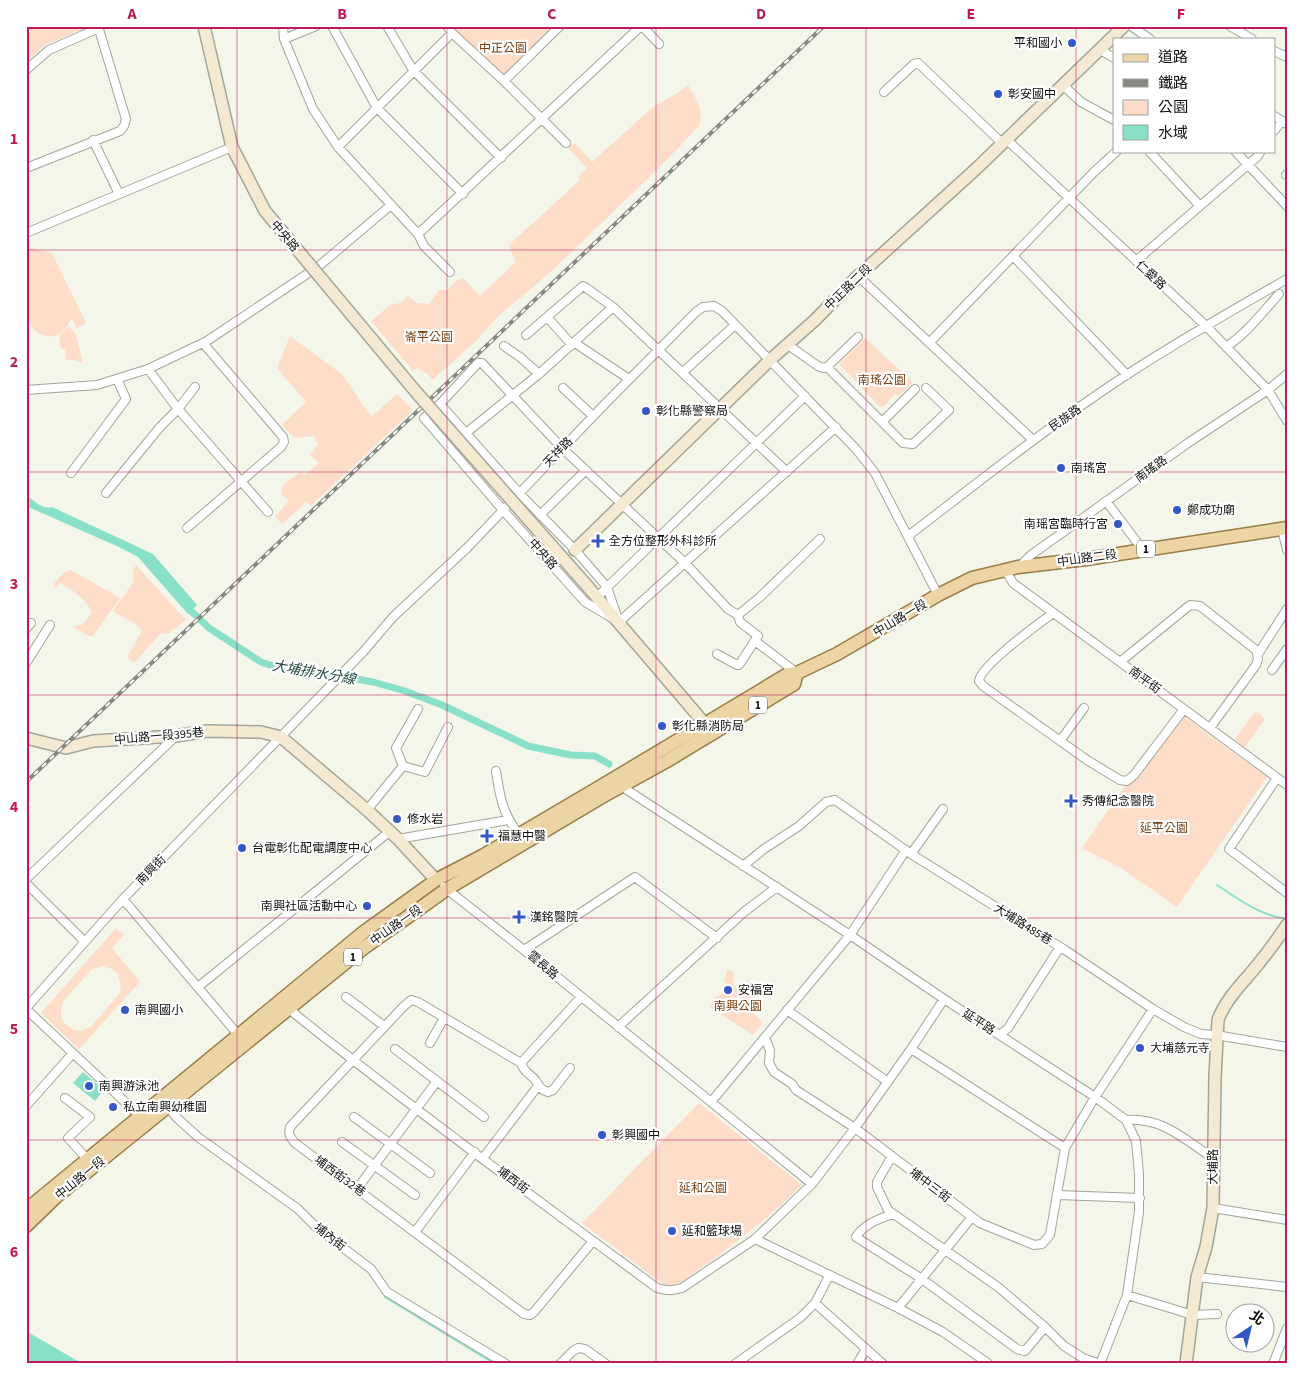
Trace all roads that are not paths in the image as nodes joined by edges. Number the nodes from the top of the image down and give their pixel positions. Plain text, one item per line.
1 (204, 26) edge
2 (283, 26) edge
3 (316, 26) edge
4 (332, 26) edge
5 (387, 26) edge
6 (560, 26) edge
7 (641, 26) edge
8 (1124, 26) edge
9 (1131, 26) edge
10 (1230, 26) edge
11 (98, 27) edge
12 (450, 30) edge
13 (1149, 38) edge
14 (1250, 38) edge
15 (284, 39) junction
16 (659, 44) dead end
17 (1099, 49) junction
18 (1113, 57) edge
19 (26, 70) edge
20 (413, 70) junction
21 (504, 81) junction
22 (1063, 85) junction
23 (884, 92) dead end
24 (377, 108) junction
25 (542, 119) junction
26 (1113, 119) edge
27 (94, 140) junction
28 (1004, 141) junction
29 (566, 143) dead end
30 (232, 147) junction
31 (338, 147) junction
32 (1116, 152) edge
33 (1150, 152) edge
34 (1236, 152) edge
35 (1260, 152) edge
36 (500, 158) junction
37 (1247, 164) junction
38 (26, 168) edge
39 (119, 194) junction
40 (463, 194) junction
41 (1070, 198) junction
42 (391, 205) junction
43 (1200, 206) junction
44 (1287, 206) edge
45 (26, 234) edge
46 (418, 234) junction
47 (1012, 256) junction
48 (1136, 262) junction
49 (450, 272) dead end
50 (858, 276) junction
51 (1287, 279) edge
52 (1279, 294) dead end
53 (613, 307) junction
54 (547, 317) junction
55 (735, 325) junction
56 (1205, 325) junction
57 (526, 335) dead end
58 (858, 336) dead end
59 (203, 343) junction
60 (930, 343) junction
61 (574, 344) junction
62 (788, 344) junction
63 (504, 346) dead end
64 (1226, 347) junction
65 (659, 349) junction
66 (770, 360) junction
67 (827, 366) junction
68 (148, 369) junction
69 (682, 372) junction
70 (539, 374) junction
71 (1287, 374) edge
72 (1127, 375) junction
73 (117, 379) junction
74 (629, 379) junction
75 (195, 387) dead end
76 (563, 388) dead end
77 (926, 388) dead end
78 (915, 389) dead end
79 (26, 390) edge
80 (1268, 390) junction
81 (512, 396) junction
82 (805, 396) junction
83 (440, 404) junction
84 (178, 409) junction
85 (720, 409) junction
86 (593, 416) junction
87 (1287, 421) edge
88 (882, 422) junction
89 (836, 427) junction
90 (466, 434) junction
91 (1033, 440) junction
92 (757, 444) junction
93 (562, 449) junction
94 (586, 470) junction
95 (787, 472) junction
96 (71, 473) dead end
97 (241, 480) junction
98 (106, 493) dead end
99 (519, 493) junction
100 (1106, 501) junction
101 (622, 503) junction
102 (502, 509) junction
103 (268, 512) dead end
104 (540, 515) junction
105 (187, 528) dead end
106 (1285, 528) edge
107 (908, 536) junction
108 (659, 538) junction
109 (820, 539) dead end
110 (574, 550) junction
111 (1143, 550) junction
112 (1287, 550) edge
113 (685, 563) junction
114 (1012, 569) junction
115 (607, 587) junction
116 (938, 595) junction
117 (597, 597) junction
118 (1287, 609) edge
119 (1053, 613) junction
120 (738, 615) junction
121 (619, 622) junction
122 (50, 625) dead end
123 (755, 641) junction
124 (1287, 649) edge
125 (716, 654) dead end
126 (1258, 654) junction
127 (26, 662) edge
128 (1120, 662) junction
129 (1272, 670) dead end
130 (797, 673) junction
131 (1084, 708) dead end
132 (418, 709) dead end
133 (1184, 709) junction
134 (448, 727) dead end
135 (709, 728) junction
136 (1210, 728) junction
137 (176, 736) junction
138 (281, 737) junction
139 (32, 739) edge
140 (1060, 741) junction
141 (403, 766) junction
142 (496, 772) dead end
143 (1277, 778) junction
144 (1287, 785) edge
145 (621, 786) junction
146 (943, 809) dead end
147 (368, 810) junction
148 (508, 820) junction
149 (389, 832) junction
150 (518, 833) junction
151 (398, 840) junction
152 (909, 852) junction
153 (743, 866) junction
154 (26, 878) edge
155 (436, 880) junction
156 (26, 883) edge
157 (777, 887) junction
158 (446, 889) junction
159 (1287, 893) edge
160 (123, 899) junction
161 (1287, 925) edge
162 (850, 935) junction
163 (717, 938) junction
164 (84, 941) junction
165 (1060, 947) junction
166 (524, 950) junction
167 (198, 987) junction
168 (346, 997) dead end
169 (581, 997) junction
170 (944, 999) junction
171 (286, 1003) junction
172 (26, 1009) edge
173 (1153, 1009) junction
174 (787, 1010) junction
175 (444, 1018) junction
176 (384, 1026) junction
177 (618, 1027) junction
178 (1000, 1035) junction
179 (1216, 1035) junction
180 (765, 1038) junction
181 (241, 1039) junction
182 (430, 1043) dead end
183 (1287, 1047) edge
184 (395, 1049) dead end
185 (911, 1049) junction
186 (73, 1053) junction
187 (352, 1060) junction
188 (521, 1063) junction
189 (570, 1068) dead end
190 (437, 1081) junction
191 (888, 1082) junction
192 (538, 1086) junction
193 (1095, 1097) junction
194 (65, 1098) dead end
195 (711, 1102) junction
196 (164, 1103) junction
197 (26, 1106) edge
198 (416, 1109) junction
199 (484, 1116) dead end
200 (141, 1117) junction
201 (354, 1117) dead end
202 (1126, 1120) junction
203 (855, 1128) junction
204 (342, 1142) dead end
205 (390, 1143) junction
206 (1064, 1148) junction
207 (475, 1152) junction
208 (892, 1156) junction
209 (483, 1158) junction
210 (1213, 1158) junction
211 (88, 1160) junction
212 (374, 1165) junction
213 (430, 1173) dead end
214 (812, 1184) junction
215 (357, 1189) junction
216 (415, 1195) dead end
217 (1058, 1195) junction
218 (1140, 1198) junction
219 (1213, 1208) junction
220 (26, 1210) edge
221 (893, 1214) junction
222 (972, 1217) junction
223 (1287, 1220) edge
224 (26, 1226) edge
225 (414, 1232) junction
226 (755, 1239) junction
227 (593, 1241) junction
228 (945, 1251) junction
229 (829, 1276) junction
230 (1197, 1277) junction
231 (922, 1279) junction
232 (1287, 1287) edge
233 (1127, 1295) junction
234 (815, 1303) junction
235 (898, 1308) junction
236 (1217, 1314) dead end
237 (1193, 1315) junction
238 (1045, 1327) junction
239 (1287, 1328) edge
240 (866, 1349) junction
241 (506, 1364) edge
242 (560, 1364) edge
243 (606, 1364) edge
244 (735, 1364) edge
245 (857, 1364) edge
246 (883, 1364) edge
247 (989, 1364) edge
248 (1100, 1364) edge
249 (1186, 1364) edge
250 (1274, 1364) edge

1 - 30 street, 中央路
2 - 15 street
3 - 15 street
4 - 24 street
5 - 20 street
6 - 21 street
7 - 16 street
7 - 25 street
8 - 17 street, 中正路二段
9 - 13 street
10 - 14 street
11 - 19 street
11 - 27 street
12 - 20 street
12 - 21 street
15 - 31 street
17 - 18 street
17 - 22 street, 中正路二段
20 - 24 street
20 - 36 street
21 - 25 street
22 - 26 street
22 - 28 street, 中正路二段
23 - 28 street, 仁愛路
24 - 31 street
24 - 40 street
25 - 29 street
25 - 36 street
27 - 38 street
27 - 39 street
28 - 41 street, 仁愛路
28 - 50 street, 中正路二段
30 - 39 street
30 - 117 street, 中央路, bridge
31 - 42 street
32 - 41 street
33 - 43 street
34 - 37 street
35 - 37 street
36 - 40 street
37 - 43 street
37 - 44 street
39 - 45 street
40 - 46 street
41 - 47 street
41 - 48 street, 仁愛路
42 - 46 street
42 - 59 street
43 - 48 street
46 - 49 street
47 - 60 street
47 - 72 street
48 - 56 street, 仁愛路
50 - 60 street
50 - 62 street, 中正路二段
51 - 56 street, 民族路
52 - 64 street
53 - 54 street
53 - 61 street
53 - 65 street
54 - 57 street
54 - 61 street
55 - 65 street, 天祥路
55 - 66 street, 天祥路
55 - 69 street
56 - 64 street, 仁愛路
56 - 72 street, 民族路
58 - 67 street
59 - 68 street
59 - 97 street
60 - 91 street
61 - 70 street
61 - 74 street
62 - 66 street, 中正路二段
62 - 67 street
63 - 70 street
64 - 80 street, 仁愛路
65 - 69 street
65 - 74 street, 天祥路
66 - 82 street, 天祥路
66 - 85 street, 中正路二段
67 - 88 street
68 - 73 street
68 - 84 street
69 - 85 street
70 - 81 street
71 - 80 street, 南瑤路
72 - 91 street, 民族路
73 - 79 street
73 - 96 street
74 - 86 street, 天祥路
75 - 84 street
76 - 86 street
77 - 88 street
78 - 88 street
80 - 87 street, 仁愛路
80 - 100 street, 南瑤路
81 - 83 street
81 - 90 street
81 - 93 street
82 - 89 street, 天祥路
82 - 92 street
83 - 90 street, 中央路
83 - 102 street, 中央路
84 - 97 street
84 - 98 street
85 - 92 street
85 - 101 street, 中正路二段
86 - 93 street, 天祥路
89 - 95 street
89 - 107 street, 天祥路
90 - 99 street, 中央路
91 - 107 street, 民族路
92 - 95 street
92 - 108 street
93 - 94 street
93 - 99 street, 天祥路
94 - 101 street
94 - 104 street
95 - 113 street
97 - 103 street
97 - 105 street
99 - 102 street, 天祥路
99 - 104 street, 中央路
100 - 111 street
100 - 114 street, 南瑤路
101 - 108 street
101 - 110 street, 中正路二段
102 - 121 street, 中央路
102 - 138 street, 天祥路
104 - 110 street, 中央路
106 - 111 main road, 中山路二段 / 1
106 - 112 street
107 - 116 street
108 - 113 street
108 - 115 street
109 - 120 street
110 - 115 street, 中央路
111 - 114 main road, 中山路二段 / 1
113 - 120 street
113 - 121 street
114 - 116 main road, 中山路一段 / 1
114 - 119 street, 南平街
115 - 117 street
115 - 121 street, 中央路
116 - 130 main road, 中山路一段 / 1
117 - 121 street, 中央路
118 - 126 street
119 - 128 street, 南平街
119 - 140 street
120 - 123 street
121 - 135 street, 中央路
122 - 127 street
123 - 125 street
123 - 130 street
124 - 129 street
126 - 128 street
126 - 136 street
128 - 133 street, 南平街
130 - 135 main road, 中山路一段 / 1
131 - 140 street
132 - 141 street
133 - 136 street, 南平街
133 - 140 street
134 - 141 street
135 - 145 main road, 中山路一段 / 1
135 - 150 main road, 中山路一段 / 1
136 - 143 street, 南平街
137 - 138 street, 中山路一段395巷
137 - 139 street, 中山路一段395巷
137 - 154 street
138 - 147 street, 雲長路
138 - 160 street, 南興街
141 - 147 street
142 - 148 street
143 - 144 street, 南平街
143 - 159 street
145 - 153 street, 延平路
145 - 158 main road, 中山路一段 / 1
146 - 152 street
147 - 149 street, 雲長路
148 - 150 street
148 - 151 street
149 - 151 street, 雲長路
149 - 167 street
150 - 155 main road, 中山路一段 / 1
151 - 155 street, 雲長路
152 - 153 street, 大埔路485巷
152 - 162 street
152 - 165 street, 大埔路485巷
153 - 157 street, 延平路
155 - 158 street, 雲長路
155 - 171 main road, 中山路一段 / 1
156 - 164 street
157 - 162 street, 延平路
157 - 163 street
158 - 166 street, 雲長路
158 - 171 main road, 中山路一段 / 1
160 - 164 street, 南興街
160 - 167 street
161 - 179 street, 大埔路
162 - 170 street, 延平路
162 - 174 street
163 - 166 street
163 - 177 street
164 - 172 street, 南興街
165 - 173 street, 大埔路485巷
165 - 178 street
166 - 169 street, 雲長路
167 - 181 street
168 - 176 street
169 - 177 street, 雲長路
169 - 188 street
170 - 178 street, 延平路
170 - 185 street, 埔西街
171 - 181 main road, 中山路一段 / 1
171 - 187 street, 埔西街
172 - 186 street
173 - 179 street, 大埔路485巷
173 - 193 street
174 - 180 street
174 - 191 street
175 - 176 street
175 - 182 street
175 - 188 street
176 - 187 street
177 - 195 street, 雲長路
178 - 193 street, 延平路
179 - 183 street, 大埔路485巷
179 - 210 street, 大埔路
180 - 195 street
180 - 203 street, 埔中三街
181 - 196 main road, 中山路一段 / 1
184 - 190 street
185 - 191 street, 埔西街
185 - 206 street
186 - 197 street
186 - 200 street
187 - 198 street, 埔西街
187 - 215 street, 埔西街32巷
188 - 192 street
189 - 192 street
190 - 198 street
190 - 199 street
191 - 203 street, 埔西街
192 - 209 street
193 - 202 street, 延平路
193 - 206 street
194 - 211 street
195 - 214 street, 雲長路
196 - 200 main road, 中山路一段 / 1
196 - 224 main road, 中山路一段 / 1
196 - 241 street, 埔內街
198 - 205 street
198 - 207 street, 埔西街
200 - 211 main road, 中山路一段 / 1
201 - 205 street
202 - 210 street
202 - 218 street, 延平路
203 - 208 street, 埔中三街
203 - 214 street, 埔西街
204 - 212 street
205 - 212 street
205 - 213 street
206 - 217 street, 埔中三街
207 - 209 street, 埔西街
207 - 225 street
208 - 221 street
208 - 222 street, 埔中三街
209 - 227 street, 埔西街
210 - 219 street, 大埔路
211 - 220 main road, 中山路一段 / 1
212 - 215 street
212 - 216 street
214 - 226 street, 埔西街
215 - 225 street, 埔西街32巷
217 - 218 street
217 - 222 street, 埔中三街
218 - 233 street, 延平路
219 - 223 street
219 - 230 street, 大埔路
221 - 228 street
221 - 231 street
222 - 228 street
225 - 227 street, 埔西街32巷
226 - 227 street, 埔西街
226 - 229 street
228 - 231 street
228 - 238 street
229 - 234 street
229 - 235 street
230 - 232 street
230 - 237 street, 大埔路
231 - 235 street
231 - 238 street
233 - 237 street
233 - 248 street, 延平路
234 - 240 street
234 - 244 street
235 - 247 street
236 - 237 street
237 - 249 street, 大埔路
238 - 248 street
239 - 250 street
240 - 245 street
240 - 246 street
242 - 243 street

